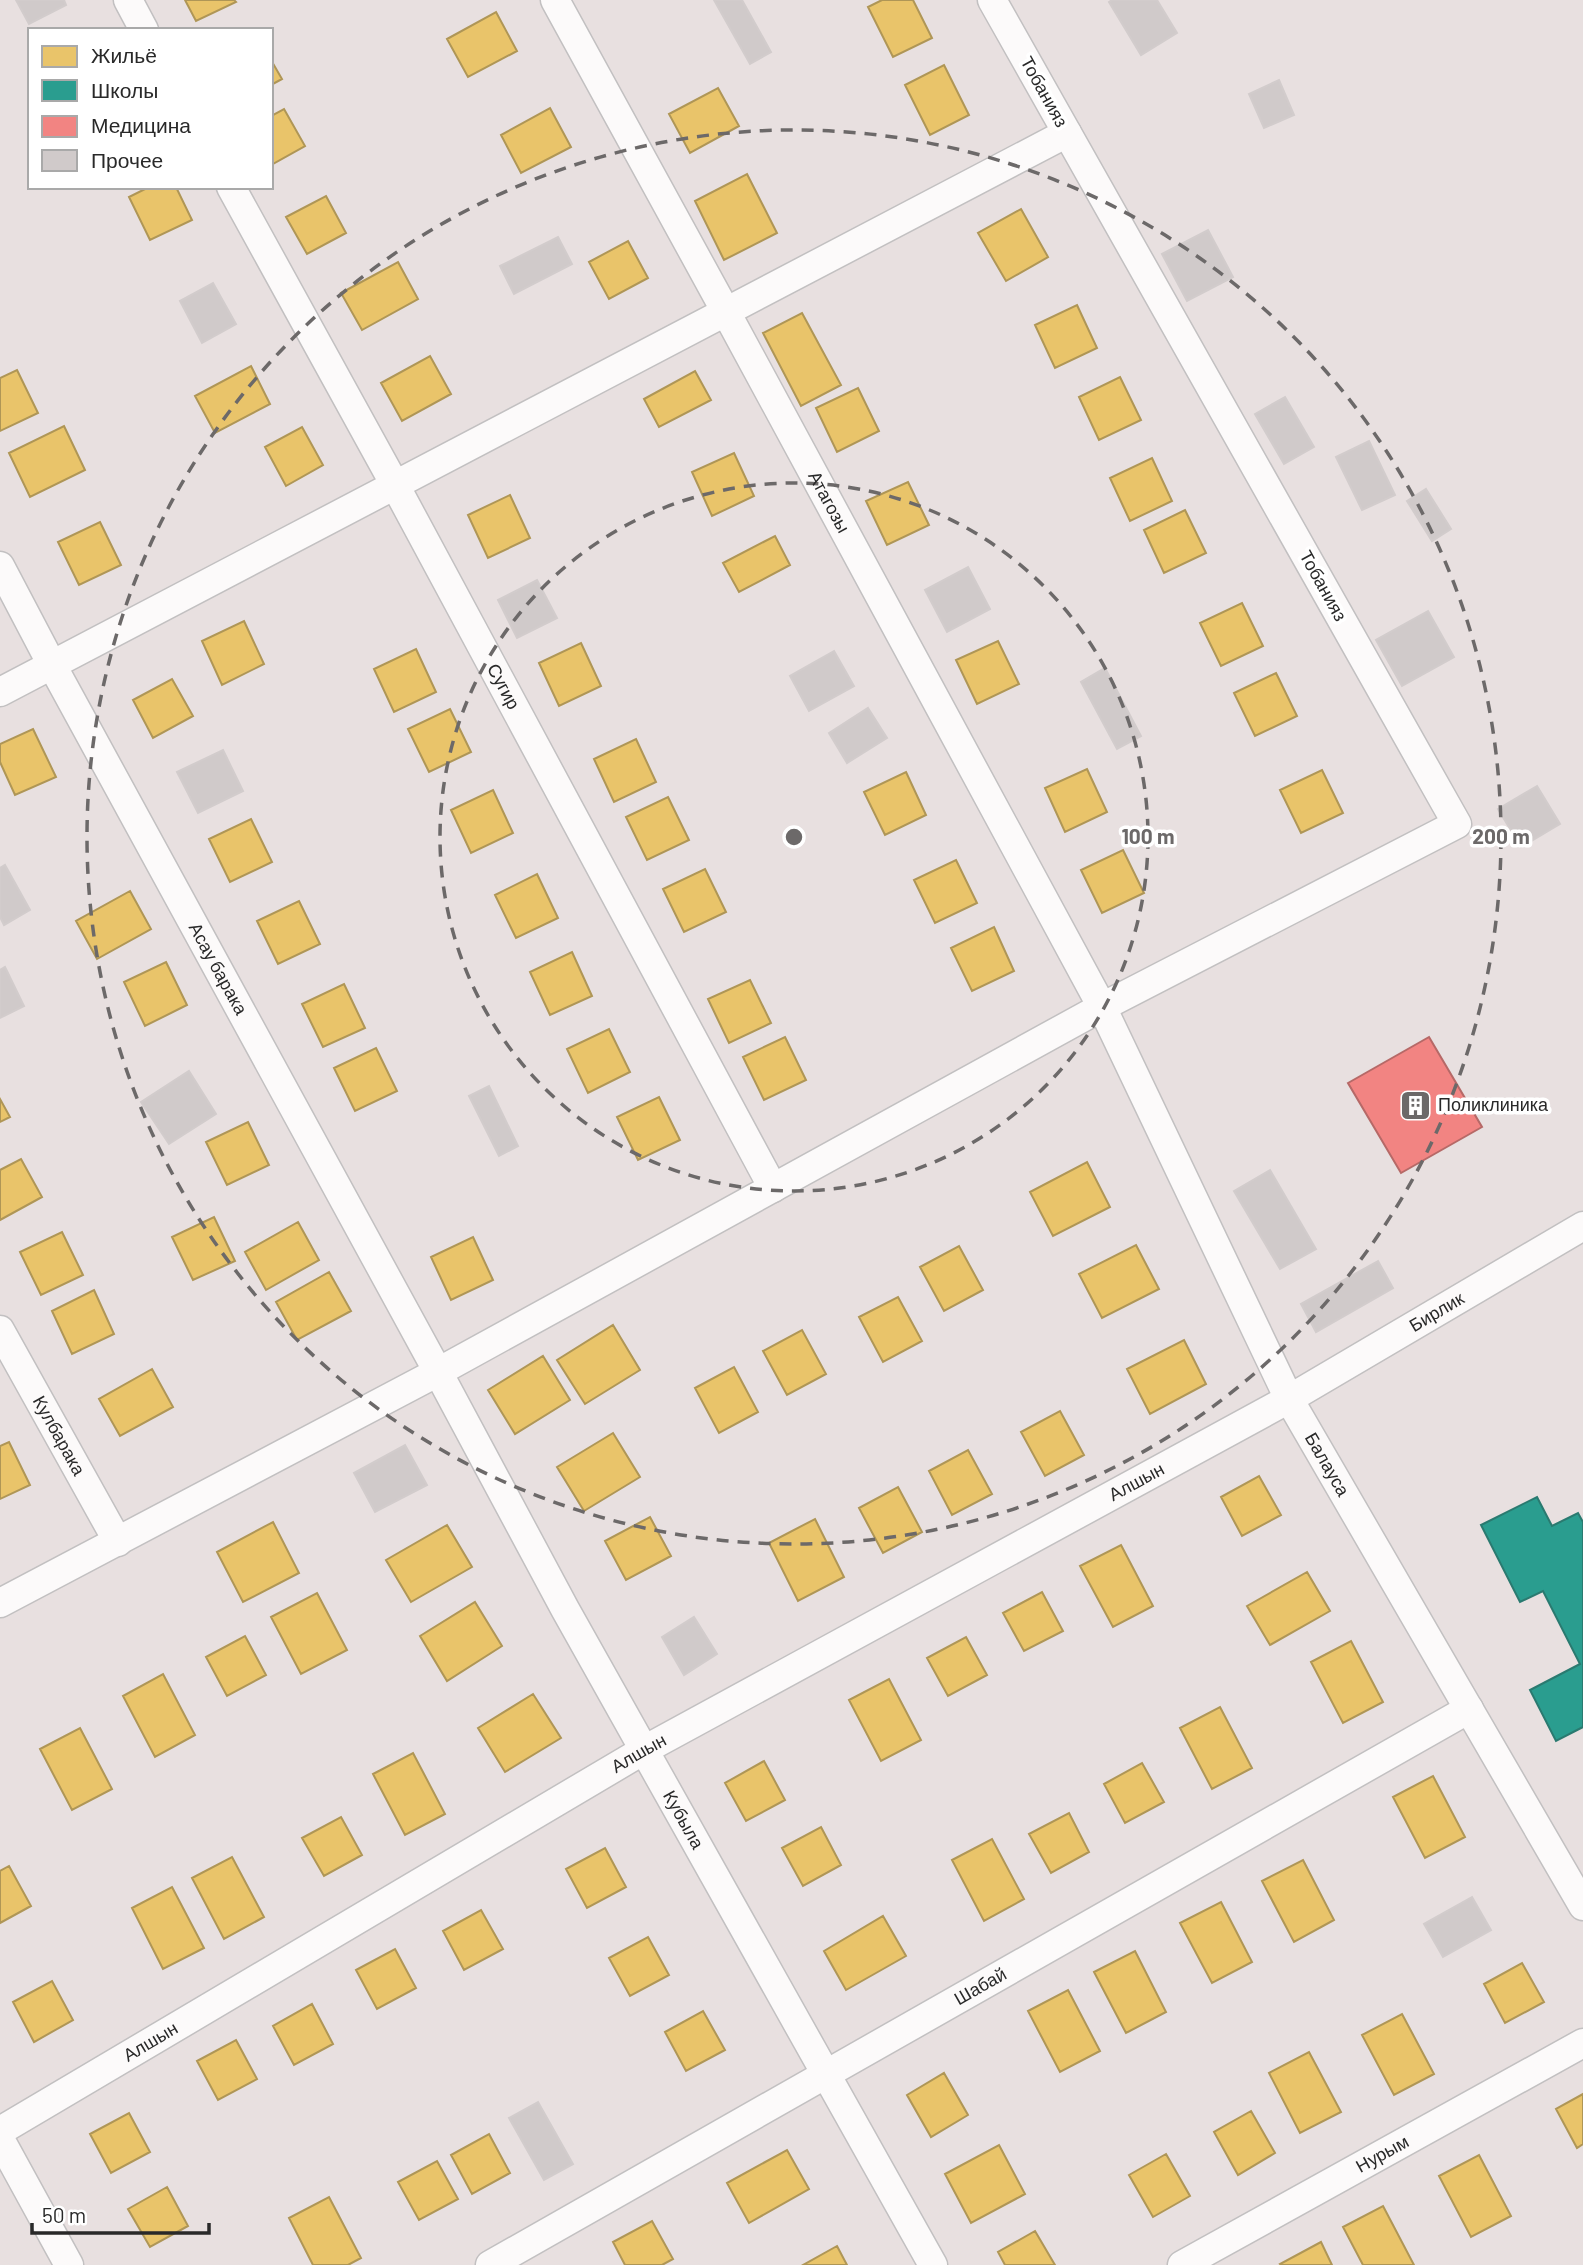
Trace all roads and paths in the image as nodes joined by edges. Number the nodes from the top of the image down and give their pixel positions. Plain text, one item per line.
1 (128, 0) edge
2 (555, 0) edge
3 (992, 0) edge
4 (143, 28) edge
5 (1067, 133) junction
6 (232, 189) edge
7 (726, 312) junction
8 (395, 485) junction
9 (0, 566) edge
10 (52, 665) junction
11 (0, 692) edge
12 (1102, 1007) junction
13 (773, 1188) junction
14 (1583, 1226) edge
15 (0, 1330) edge
16 (438, 1372) junction
17 (1289, 1399) junction
18 (118, 1542) junction
19 (0, 1603) edge
20 (1469, 1709) junction
21 (644, 1749) junction
22 (1583, 1906) edge
23 (1583, 2043) edge
24 (825, 2074) junction
25 (0, 2131) edge
26 (0, 2139) edge
27 (69, 2265) edge
28 (490, 2265) edge
29 (933, 2265) edge
30 (1182, 2265) edge

1 - 4 street
2 - 7 street, Атагозы
3 - 5 street, Тобанияз
5 - 7 street
5 - 12 street, Тобанияз
6 - 8 street, Сугир
7 - 8 street
7 - 12 street, Атагозы
8 - 10 street
8 - 13 street, Сугир
9 - 10 street, Асау барака
10 - 11 street
10 - 16 street, Асау барака
12 - 13 street
12 - 17 street, Балауса
13 - 16 street
14 - 17 street, Бирлик
15 - 18 street, Кулбарака
16 - 18 street
16 - 21 street, Кубыла
17 - 20 street, Балауса
17 - 21 street, Алшын
18 - 19 street
20 - 22 street, Балауса
20 - 24 street, Шабай
21 - 24 street, Кубыла
21 - 25 street, Алшын
23 - 30 street, Нурым
24 - 28 street, Шабай
24 - 29 street, Кубыла
26 - 27 street

